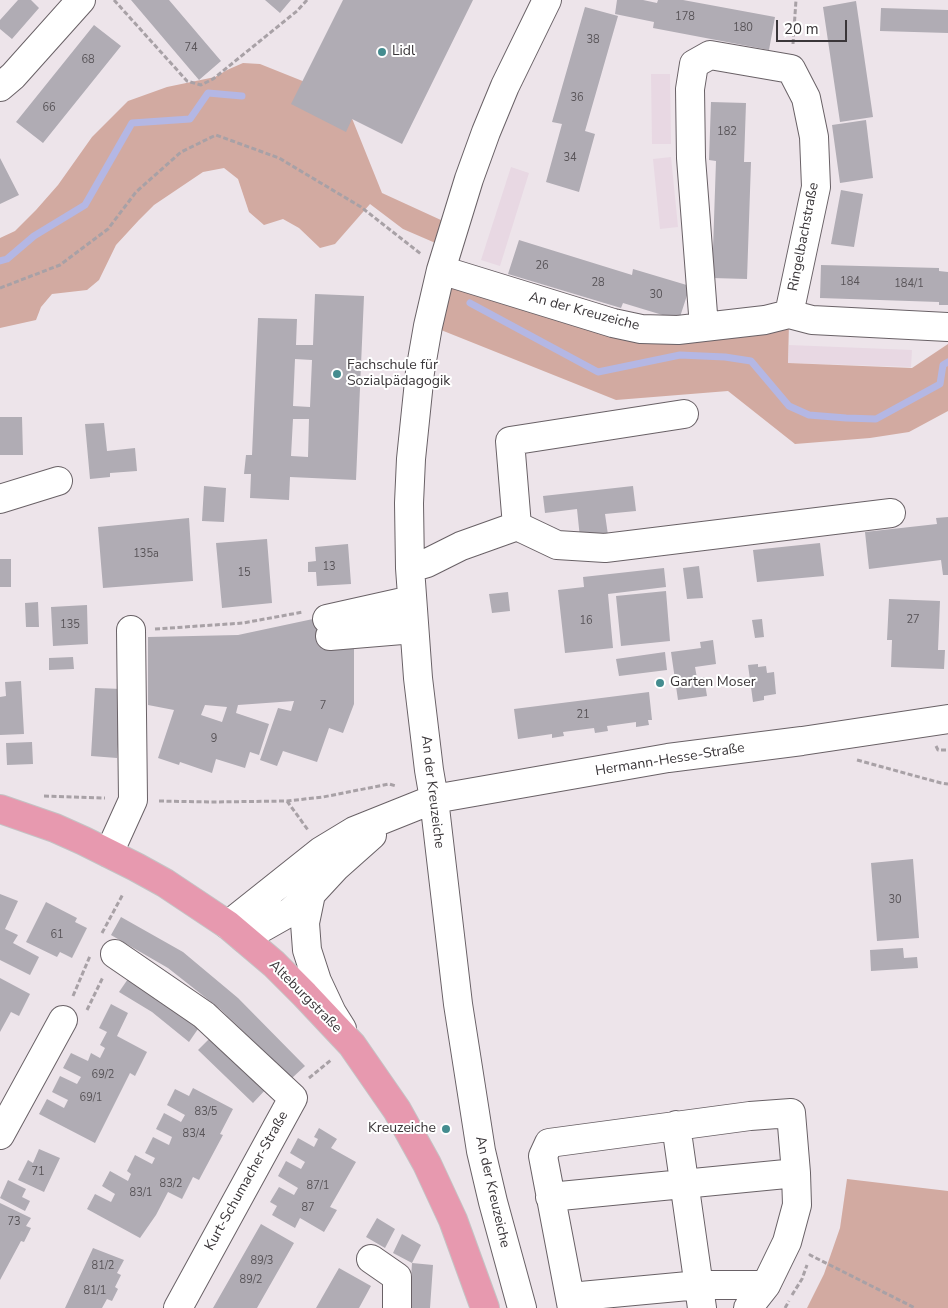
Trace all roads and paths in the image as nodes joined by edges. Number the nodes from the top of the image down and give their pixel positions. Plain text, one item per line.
1 (81, 0) edge
2 (114, 0) edge
3 (307, 0) edge
4 (547, 0) edge
5 (796, 0) edge
6 (791, 69) junction
7 (0, 87) edge
8 (441, 270) junction
9 (0, 288) edge
10 (789, 314) junction
11 (704, 326) junction
12 (948, 327) edge
13 (684, 414) dead end
14 (58, 482) dead end
15 (0, 499) edge
16 (891, 513) dead end
17 (517, 526) junction
18 (410, 568) junction
19 (412, 600) junction
20 (197, 626) dead end
21 (414, 628) junction
22 (132, 630) joint
23 (948, 719) edge
24 (851, 759) dead end
25 (948, 784) edge
26 (398, 787) dead end
27 (38, 796) dead end
28 (434, 799) junction
29 (133, 800) junction
30 (0, 809) edge
31 (396, 815) junction
32 (109, 853) junction
33 (311, 894) junction
34 (236, 932) junction
35 (115, 954) joint
36 (63, 1020) joint
37 (352, 1045) junction
38 (288, 1094) junction
39 (676, 1125) junction
40 (0, 1135) edge
41 (796, 1173) junction
42 (684, 1183) junction
43 (550, 1197) junction
44 (813, 1247) dead end
45 (371, 1259) dead end
46 (766, 1285) junction
47 (701, 1297) edge
48 (571, 1303) edge
49 (178, 1308) edge
50 (397, 1308) edge
51 (484, 1308) edge
52 (522, 1308) edge
53 (748, 1308) edge
54 (915, 1308) edge

1 - 7 street
2 - 3 path
4 - 8 street, An der Kreuzeiche
5 - 6 path
6 - 10 street, Ringelbachstraße
6 - 11 street
8 - 9 path
8 - 11 street, An der Kreuzeiche
8 - 18 street, An der Kreuzeiche
10 - 11 street, An der Kreuzeiche
10 - 12 street
13 - 17 street
14 - 15 street
16 - 17 street
17 - 18 street
18 - 19 street, An der Kreuzeiche
19 - 21 street, An der Kreuzeiche
19 - 21 street
20 - 22 path
21 - 28 street, An der Kreuzeiche
22 - 29 street
23 - 28 street, Hermann-Hesse-Straße
24 - 25 path
26 - 29 path
27 - 29 path
28 - 31 street, Hermann-Hesse-Straße
28 - 52 street, An der Kreuzeiche
29 - 32 street
30 - 32 main road, Alteburgstraße
31 - 33 street, Hermann-Hesse-Straße
31 - 34 street, Hermann-Hesse-Straße
32 - 34 main road, Alteburgstraße
33 - 34 street, Hermann-Hesse-Straße
33 - 37 street
34 - 37 main road, Alteburgstraße
35 - 36 path
35 - 38 street, Kurt-Schumacher-Straße
36 - 40 street
37 - 38 path
37 - 51 main road, Alteburgstraße
38 - 49 street, Kurt-Schumacher-Straße
39 - 41 street
39 - 42 street
39 - 43 street
41 - 42 street
41 - 46 street
42 - 43 street
42 - 47 street
43 - 48 street
44 - 54 path
45 - 50 street
46 - 47 street
46 - 53 street
47 - 48 street

